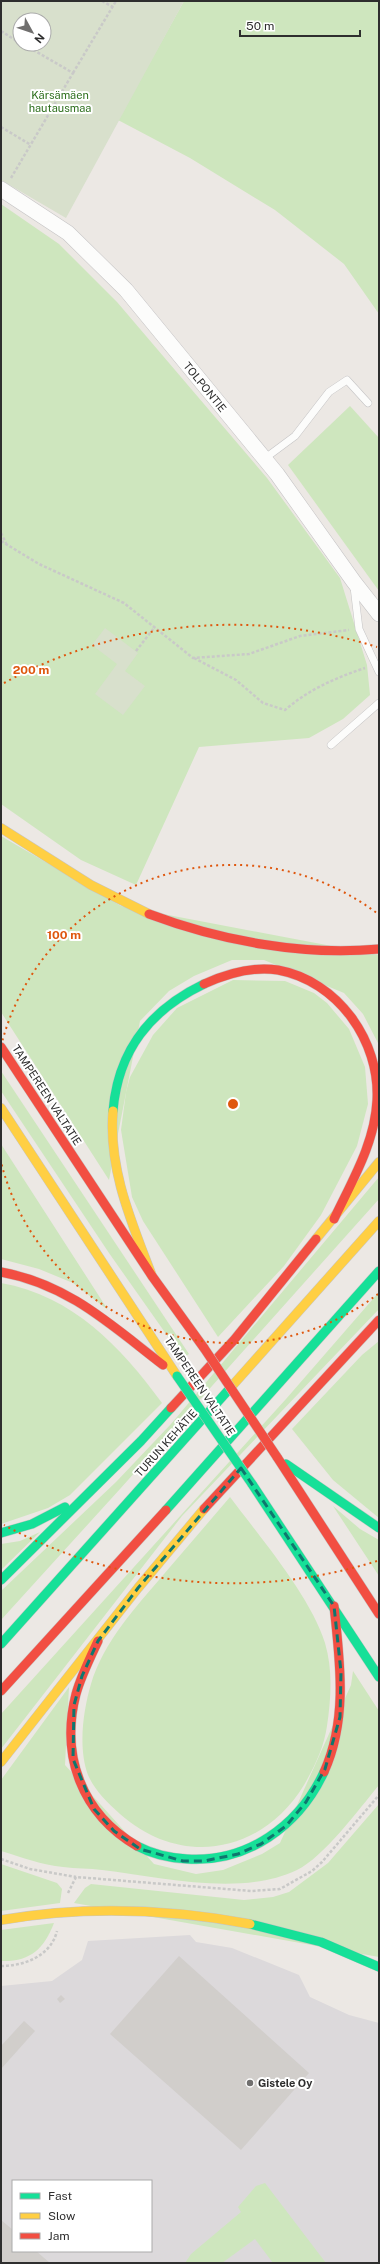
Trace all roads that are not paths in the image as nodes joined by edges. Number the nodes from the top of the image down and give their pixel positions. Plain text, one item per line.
1 (2, 190) edge
2 (368, 403) dead end
3 (264, 459) junction
4 (354, 582) junction
5 (379, 614) edge
6 (379, 672) edge
7 (379, 703) edge
8 (331, 745) dead end
9 (1, 828) edge
10 (379, 949) edge
11 (1, 1047) edge
12 (1, 1108) edge
13 (379, 1162) edge
14 (334, 1219) junction
15 (379, 1222) edge
16 (379, 1271) edge
17 (1, 1272) edge
18 (152, 1276) junction
19 (379, 1320) edge
20 (379, 1327) edge
21 (366, 1334) junction
22 (177, 1376) junction
23 (277, 1457) junction
24 (82, 1498) junction
25 (379, 1528) edge
26 (1, 1533) edge
27 (1, 1580) edge
28 (334, 1606) junction
29 (379, 1614) edge
30 (98, 1641) junction
31 (1, 1644) edge
32 (379, 1677) edge
33 (1, 1691) edge
34 (1, 1762) edge
35 (1, 1920) edge
36 (379, 1967) edge

1 - 3 street, TOLPONTIE
2 - 3 lane
3 - 4 street, TOLPONTIE
4 - 5 street, TOLPONTIE
4 - 6 lane
7 - 8 lane
9 - 10 highway
11 - 18 highway, TAMPEREEN VALTATIE
12 - 22 highway, TAMPEREEN VALTATIE
13 - 14 highway
14 - 18 highway
14 - 24 highway
15 - 31 highway, TURUN KEHÄTIE
16 - 33 highway
17 - 22 highway
18 - 23 highway, TAMPEREEN VALTATIE, bridge
19 - 21 highway
20 - 21 highway
21 - 30 highway
22 - 28 highway, TAMPEREEN VALTATIE, bridge
23 - 25 highway
23 - 29 highway, TAMPEREEN VALTATIE
24 - 26 highway
24 - 27 highway
28 - 30 highway
28 - 32 highway, TAMPEREEN VALTATIE
30 - 34 highway
35 - 36 highway

